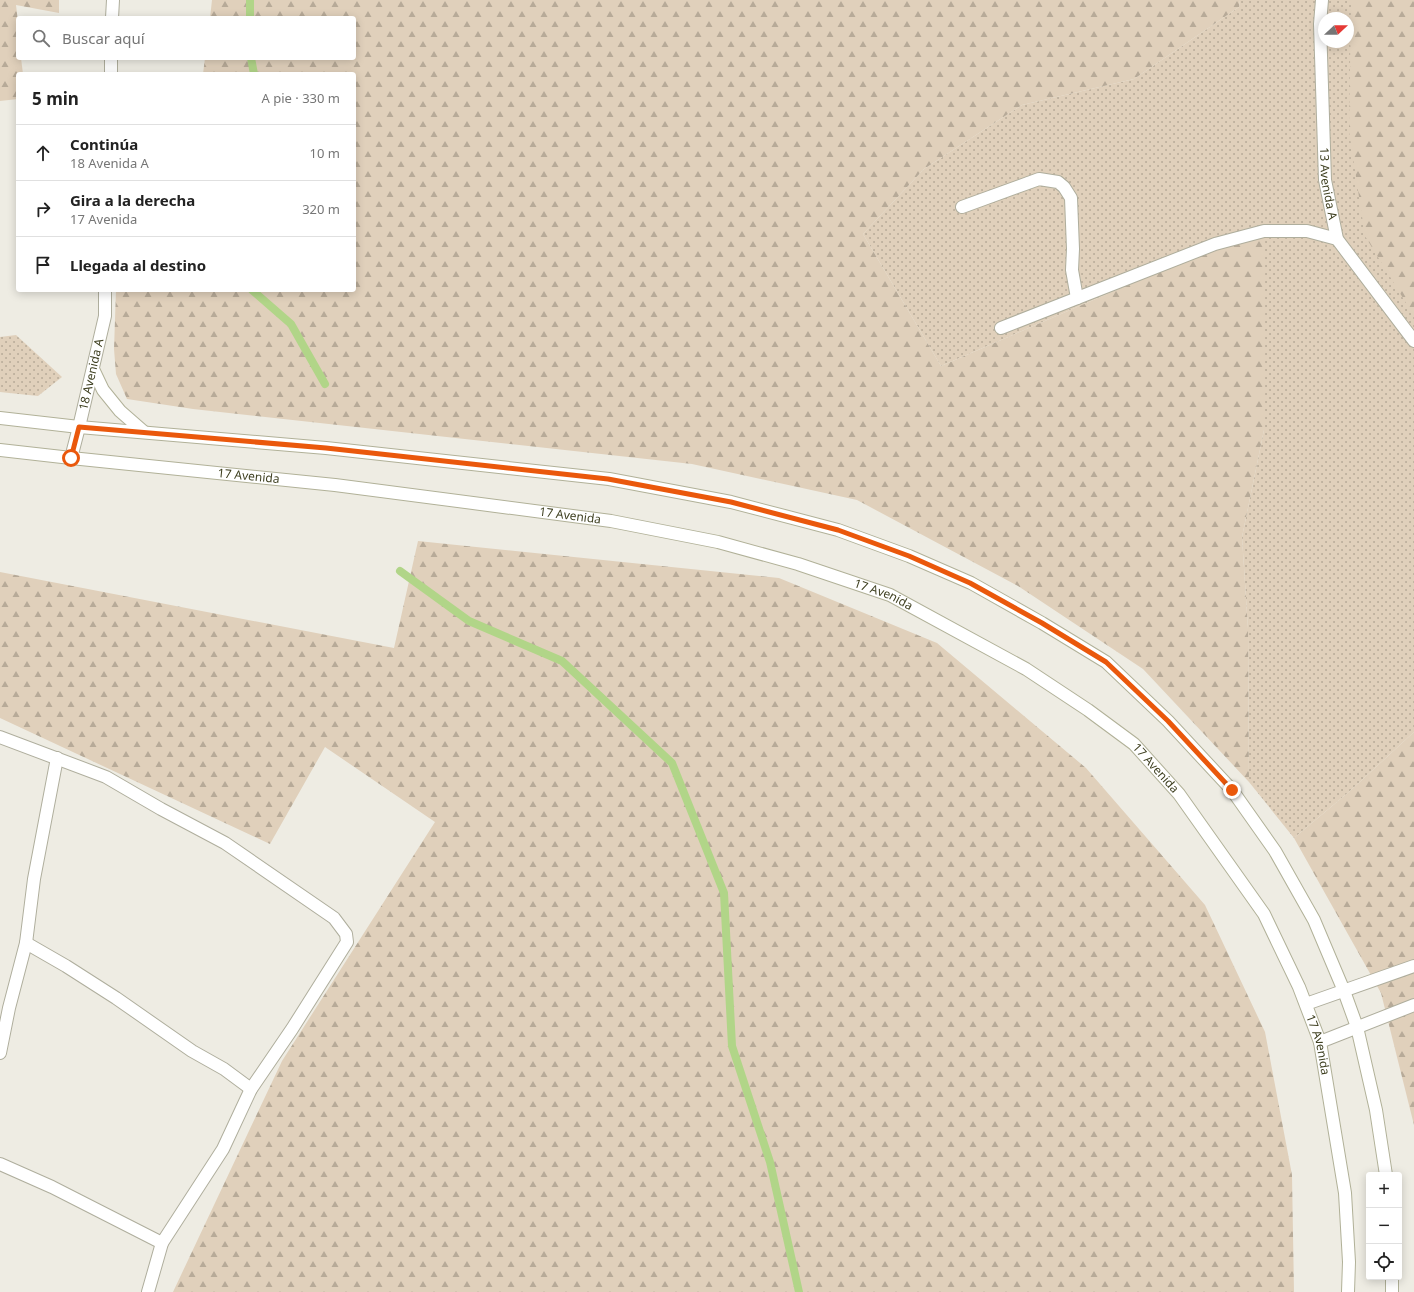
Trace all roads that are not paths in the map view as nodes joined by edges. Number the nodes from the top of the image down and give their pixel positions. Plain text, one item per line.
1 (113, 0) edge
2 (1322, 0) edge
3 (112, 16) edge
4 (111, 60) edge
5 (111, 72) edge
6 (962, 207) dead end
7 (1337, 239) junction
8 (105, 292) edge
9 (1076, 298) junction
10 (1001, 328) dead end
11 (1414, 341) edge
12 (93, 369) junction
13 (0, 418) edge
14 (79, 427) junction
15 (144, 432) junction
16 (0, 450) edge
17 (71, 458) junction
18 (0, 737) edge
19 (57, 758) junction
20 (26, 943) junction
21 (1414, 966) edge
22 (1344, 991) junction
23 (1306, 1004) junction
24 (1414, 1004) edge
25 (1356, 1027) junction
26 (1320, 1042) junction
27 (0, 1053) edge
28 (251, 1089) junction
29 (0, 1164) edge
30 (1386, 1172) edge
31 (162, 1243) junction
32 (1392, 1280) edge
33 (148, 1292) edge
34 (1348, 1292) edge
35 (1392, 1292) edge

1 - 3 main road
2 - 7 main road, 13 Avenida A
4 - 5 main road
6 - 9 main road
7 - 9 main road
7 - 11 main road, 13 Avenida A
8 - 12 main road, 18 Avenida A
9 - 10 main road
12 - 14 main road, 18 Avenida A
12 - 15 main road
13 - 14 main road
14 - 15 main road
14 - 17 main road, 18 Avenida A
15 - 22 main road
16 - 17 main road, 17 Avenida
17 - 23 main road, 17 Avenida
18 - 19 main road
19 - 20 main road
19 - 28 main road
20 - 27 main road
20 - 28 main road
21 - 22 main road
22 - 23 main road
22 - 25 main road
23 - 26 main road, 17 Avenida
24 - 25 main road
25 - 26 main road
25 - 30 main road
26 - 34 main road, 17 Avenida
28 - 31 main road
29 - 31 main road
31 - 33 main road
32 - 35 main road

